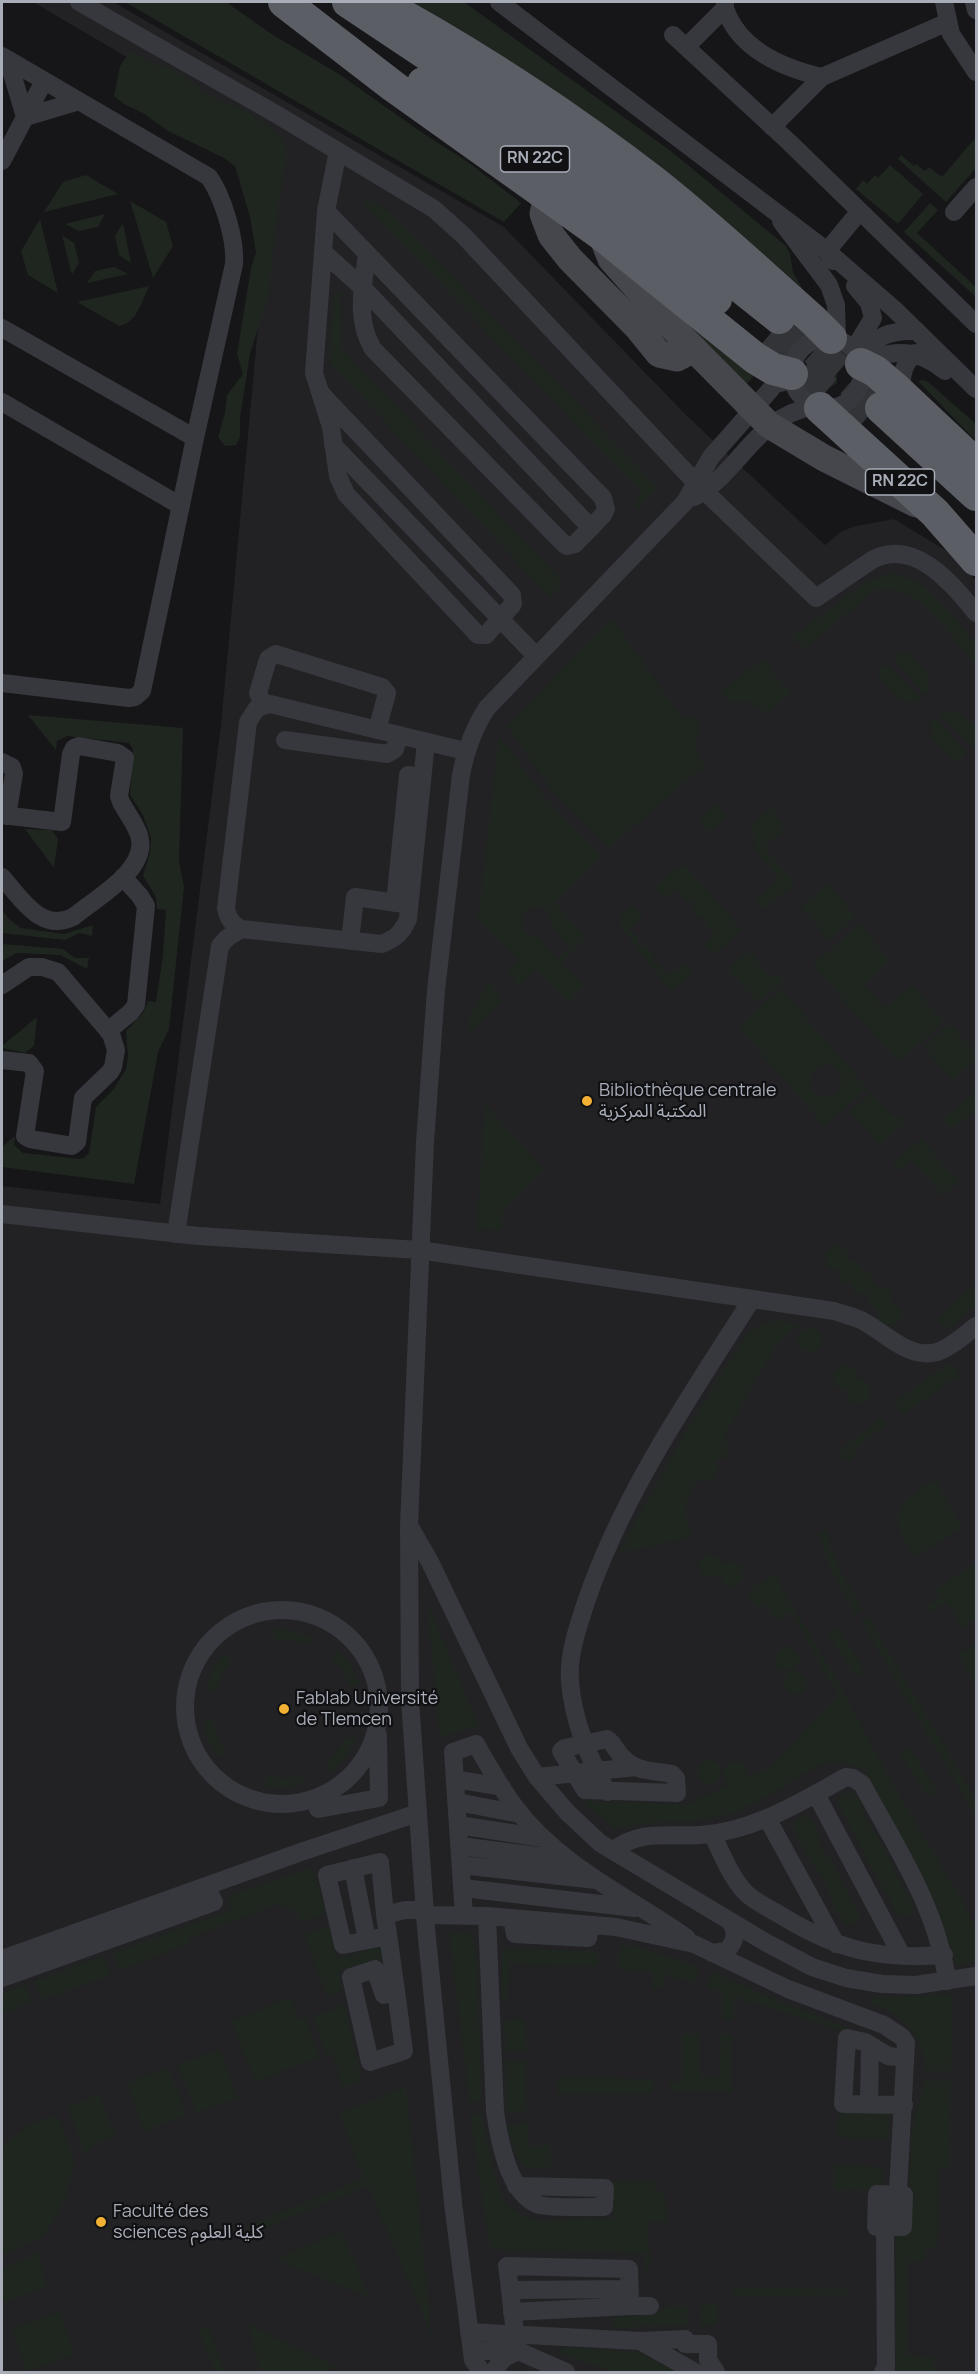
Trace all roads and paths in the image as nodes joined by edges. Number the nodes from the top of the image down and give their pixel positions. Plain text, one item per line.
1 (79, 2) edge
2 (284, 2) edge
3 (289, 2) edge
4 (348, 2) edge
5 (379, 2) edge
6 (499, 2) edge
7 (944, 2) edge
8 (974, 2) edge
9 (725, 5) edge
10 (976, 10) edge
11 (948, 22) junction
12 (673, 35) dead end
13 (686, 47) junction
14 (5, 58) edge
15 (976, 72) edge
16 (822, 77) junction
17 (45, 81) junction
18 (79, 101) junction
19 (25, 117) junction
20 (772, 127) junction
21 (338, 151) junction
22 (2, 161) edge
23 (974, 194) edge
24 (547, 195) junction
25 (774, 209) junction
26 (326, 211) junction
27 (860, 211) junction
28 (954, 212) dead end
29 (602, 235) junction
30 (827, 251) junction
31 (323, 252) junction
32 (367, 254) junction
33 (363, 288) junction
34 (976, 324) edge
35 (2, 328) edge
36 (916, 331) junction
37 (694, 349) junction
38 (850, 352) junction
39 (915, 353) junction
40 (792, 377) junction
41 (976, 391) edge
42 (320, 392) junction
43 (2, 402) edge
44 (817, 407) junction
45 (884, 410) junction
46 (761, 418) junction
47 (195, 438) junction
48 (333, 445) junction
49 (976, 464) edge
50 (700, 487) junction
51 (976, 495) edge
52 (181, 506) junction
53 (935, 513) junction
54 (591, 528) junction
55 (976, 528) edge
56 (976, 560) edge
57 (976, 613) edge
58 (499, 620) junction
59 (536, 656) junction
60 (2, 683) edge
61 (264, 705) junction
62 (377, 730) junction
63 (399, 735) junction
64 (285, 740) dead end
65 (426, 742) junction
66 (465, 752) junction
67 (2, 762) edge
68 (4, 816) edge
69 (123, 877) junction
70 (2, 878) edge
71 (402, 904) junction
72 (226, 908) junction
73 (241, 929) junction
74 (350, 940) junction
75 (220, 946) junction
76 (2, 985) edge
77 (108, 1031) junction
78 (2, 1060) edge
79 (2, 1214) edge
80 (176, 1234) junction
81 (419, 1251) junction
82 (752, 1299) junction
83 (976, 1326) edge
84 (409, 1526) junction
85 (410, 1700) junction
86 (379, 1701) junction
87 (378, 1724) junction
88 (583, 1744) junction
89 (636, 1767) junction
90 (454, 1770) junction
91 (596, 1770) junction
92 (573, 1772) junction
93 (537, 1778) junction
94 (501, 1787) junction
95 (607, 1792) junction
96 (816, 1794) junction
97 (314, 1798) junction
98 (457, 1802) junction
99 (418, 1813) junction
100 (520, 1814) junction
101 (767, 1818) junction
102 (458, 1825) junction
103 (712, 1834) junction
104 (543, 1838) junction
105 (460, 1846) junction
106 (613, 1851) junction
107 (569, 1860) junction
108 (461, 1866) junction
109 (353, 1868) junction
110 (598, 1880) junction
111 (206, 1886) junction
112 (463, 1888) junction
113 (642, 1909) junction
114 (425, 1912) junction
115 (385, 1915) junction
116 (464, 1916) junction
117 (487, 1916) junction
118 (730, 1921) junction
119 (388, 1936) junction
120 (756, 1936) junction
121 (367, 1940) junction
122 (694, 1944) junction
123 (836, 1944) junction
124 (732, 1954) junction
125 (944, 1955) junction
126 (902, 1956) junction
127 (2, 1959) edge
128 (976, 1976) edge
129 (2, 1978) edge
130 (947, 1981) junction
131 (396, 1990) junction
132 (870, 2045) junction
133 (905, 2058) junction
134 (868, 2104) junction
135 (904, 2105) junction
136 (516, 2186) dead end
137 (630, 2297) junction
138 (650, 2306) dead end
139 (512, 2312) junction
140 (469, 2332) junction
141 (516, 2343) junction
142 (648, 2345) junction
143 (472, 2351) junction
144 (703, 2366) edge
145 (462, 2373) edge
146 (481, 2373) edge
147 (492, 2373) edge
148 (566, 2373) edge
149 (883, 2373) edge

1 - 21 street
2 - 24 highway, RN 22C
3 - 4 highway, RN 22C
5 - 38 highway, RN 22C
6 - 25 street
7 - 11 street
8 - 10 street
9 - 13 street
9 - 16 street
11 - 15 street
11 - 16 street
12 - 13 street
13 - 20 street
14 - 17 street
14 - 19 street
16 - 20 street
17 - 18 street
17 - 19 street
18 - 19 street
18 - 47 street
19 - 22 street
20 - 27 street
21 - 26 street
21 - 50 street
23 - 28 street
24 - 29 highway, RN 22C
24 - 37 main road
25 - 30 street
25 - 38 street
26 - 31 street
26 - 32 street
27 - 30 street
27 - 34 street
29 - 37 main road
29 - 40 highway
30 - 36 street
30 - 38 street
31 - 33 street
31 - 42 street
32 - 33 street
32 - 54 street
33 - 54 street
33 - 54 street
35 - 47 street
36 - 38 street
36 - 41 street
37 - 46 main road
38 - 39 street
38 - 40 street
38 - 44 street
38 - 45 highway, RN 22C
39 - 41 street
39 - 45 street
40 - 44 street
40 - 46 street
42 - 48 street
42 - 58 street
43 - 52 street
44 - 46 street
44 - 53 highway, RN 22C
45 - 49 highway, RN 22C
45 - 51 highway, RN 22C
45 - 55 highway, RN 22C
46 - 50 street
46 - 53 main road
47 - 52 street
48 - 58 street
48 - 58 street
50 - 57 street
50 - 59 street
52 - 60 street
53 - 56 highway, RN 22C
58 - 59 street
59 - 66 street
61 - 62 street
61 - 62 street
61 - 72 street
62 - 63 street
63 - 64 street
63 - 65 street
65 - 66 street
65 - 71 street
66 - 81 street
67 - 68 street
68 - 69 street
69 - 70 street
69 - 77 street
71 - 74 street
71 - 74 street
72 - 73 street
72 - 75 street
73 - 74 street
73 - 75 street
75 - 80 street
76 - 77 street
77 - 78 street
79 - 80 street
80 - 81 street
81 - 82 street
81 - 84 street
82 - 83 street
82 - 88 street
84 - 85 street
84 - 93 street
85 - 86 street
85 - 99 street
86 - 87 street
86 - 97 street
87 - 97 street
87 - 97 street
88 - 89 street
88 - 91 street
88 - 92 street
89 - 91 street
89 - 95 street
90 - 94 street
90 - 94 street
90 - 98 street
91 - 92 street
91 - 95 street
92 - 93 street
92 - 95 street
93 - 106 street
94 - 100 street
96 - 101 street
96 - 125 street
96 - 126 street
98 - 100 street
98 - 102 street
99 - 111 street
99 - 114 street
100 - 104 street
101 - 103 street
101 - 123 street
102 - 104 street
102 - 105 street
103 - 106 street
103 - 123 street
104 - 107 street
105 - 107 street
105 - 108 street
106 - 118 street
107 - 110 street
108 - 110 street
108 - 112 street
109 - 115 street
109 - 121 street
109 - 121 street
110 - 113 street
111 - 127 street
111 - 129 street
112 - 113 street
112 - 116 street
113 - 122 street
114 - 115 street
114 - 116 street
114 - 140 street
115 - 119 street
116 - 117 street
117 - 122 street
117 - 136 street
118 - 120 street
118 - 124 street
119 - 121 street
119 - 131 street
120 - 124 street
120 - 130 street
122 - 124 street
123 - 126 street
124 - 133 street
125 - 126 street
125 - 130 street
128 - 130 street
131 - 131 street
132 - 133 street
132 - 134 street
132 - 134 street
133 - 135 street
134 - 135 street
135 - 149 street
137 - 138 street
137 - 139 street
137 - 139 street
139 - 141 street
140 - 141 street
140 - 143 street
141 - 142 street
141 - 143 street
141 - 147 street
141 - 148 street
142 - 144 street
142 - 144 street
143 - 145 street
143 - 146 street
145 - 146 street

